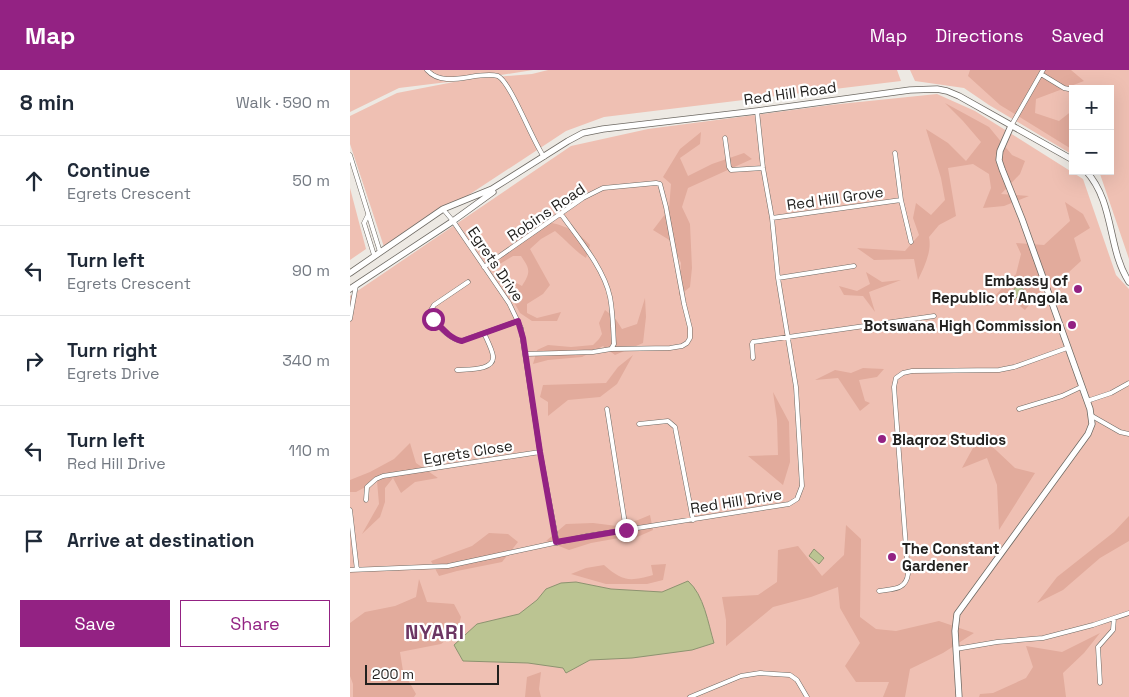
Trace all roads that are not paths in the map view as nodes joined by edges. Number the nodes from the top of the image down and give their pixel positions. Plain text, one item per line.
1 (427, 70) edge
2 (1042, 72) edge
3 (1069, 89) edge
4 (756, 111) junction
5 (1011, 126) junction
6 (725, 138) dead end
7 (895, 153) dead end
8 (350, 156) edge
9 (544, 157) junction
10 (1069, 158) edge
11 (763, 168) junction
12 (1089, 175) edge
13 (508, 180) junction
14 (901, 200) junction
15 (443, 209) junction
16 (561, 214) junction
17 (772, 218) junction
18 (453, 221) junction
19 (911, 242) dead end
20 (377, 254) junction
21 (854, 266) dead end
22 (484, 267) junction
23 (350, 273) edge
24 (778, 278) junction
25 (468, 282) dead end
26 (1129, 282) edge
27 (356, 285) junction
28 (350, 289) edge
29 (934, 316) dead end
30 (350, 319) edge
31 (518, 321) junction
32 (484, 333) junction
33 (788, 337) junction
34 (611, 348) junction
35 (1067, 348) junction
36 (526, 354) junction
37 (754, 358) dead end
38 (457, 370) dead end
39 (1129, 383) edge
40 (1081, 387) junction
41 (1087, 401) junction
42 (607, 409) dead end
43 (1019, 409) dead end
44 (1092, 416) junction
45 (639, 424) dead end
46 (1129, 434) edge
47 (540, 452) junction
48 (366, 500) dead end
49 (350, 510) edge
50 (692, 520) junction
51 (626, 530) junction
52 (556, 542) junction
53 (350, 570) edge
54 (357, 570) junction
55 (880, 592) dead end
56 (1129, 613) edge
57 (1114, 618) junction
58 (956, 649) junction
59 (1100, 684) dead end
60 (690, 697) edge
61 (807, 697) edge
62 (959, 697) edge

1 - 9 street
2 - 3 street
2 - 5 street
4 - 5 main road, Red Hill Road
4 - 9 main road, Red Hill Road
4 - 11 street, Red Hill Drive
5 - 10 main road, Red Hill Road
5 - 35 main road
6 - 11 street
7 - 14 street, Red Hill Grove
8 - 20 street
9 - 13 main road, Red Hill Road
11 - 17 street, Red Hill Drive
12 - 26 main road
13 - 15 main road, Red Hill Road
13 - 18 main road, Red Hill Road
14 - 17 street, Red Hill Grove
14 - 19 street, Red Hill Grove
15 - 18 street, Egrets Drive
15 - 20 main road, Red Hill Road
16 - 22 street, Robins Road
16 - 34 street
16 - 34 street, Robins Road
17 - 24 street, Red Hill Drive
18 - 22 street, Egrets Drive
18 - 27 main road, Red Hill Road
20 - 23 main road, Red Hill Road
21 - 24 street
22 - 31 street, Egrets Drive
24 - 33 street, Red Hill Drive
25 - 32 street
27 - 28 main road, Red Hill Road
27 - 30 street
29 - 33 street
31 - 32 street
31 - 36 street, Egrets Drive
32 - 38 street
33 - 37 street
33 - 50 street, Red Hill Drive
34 - 36 street
35 - 40 main road
35 - 55 street
36 - 47 street, Egrets Drive
39 - 41 street
40 - 41 main road
40 - 43 street
41 - 44 main road
42 - 51 street
44 - 46 street
44 - 58 main road
45 - 50 street
47 - 48 street, Egrets Close
47 - 52 street, Egrets Drive
49 - 54 street
50 - 51 street, Red Hill Drive
51 - 52 street, Red Hill Drive
52 - 54 street, Red Hill Drive
53 - 54 street, Red Hill Drive
56 - 57 street
57 - 58 street
57 - 59 street
58 - 62 main road
60 - 61 street

